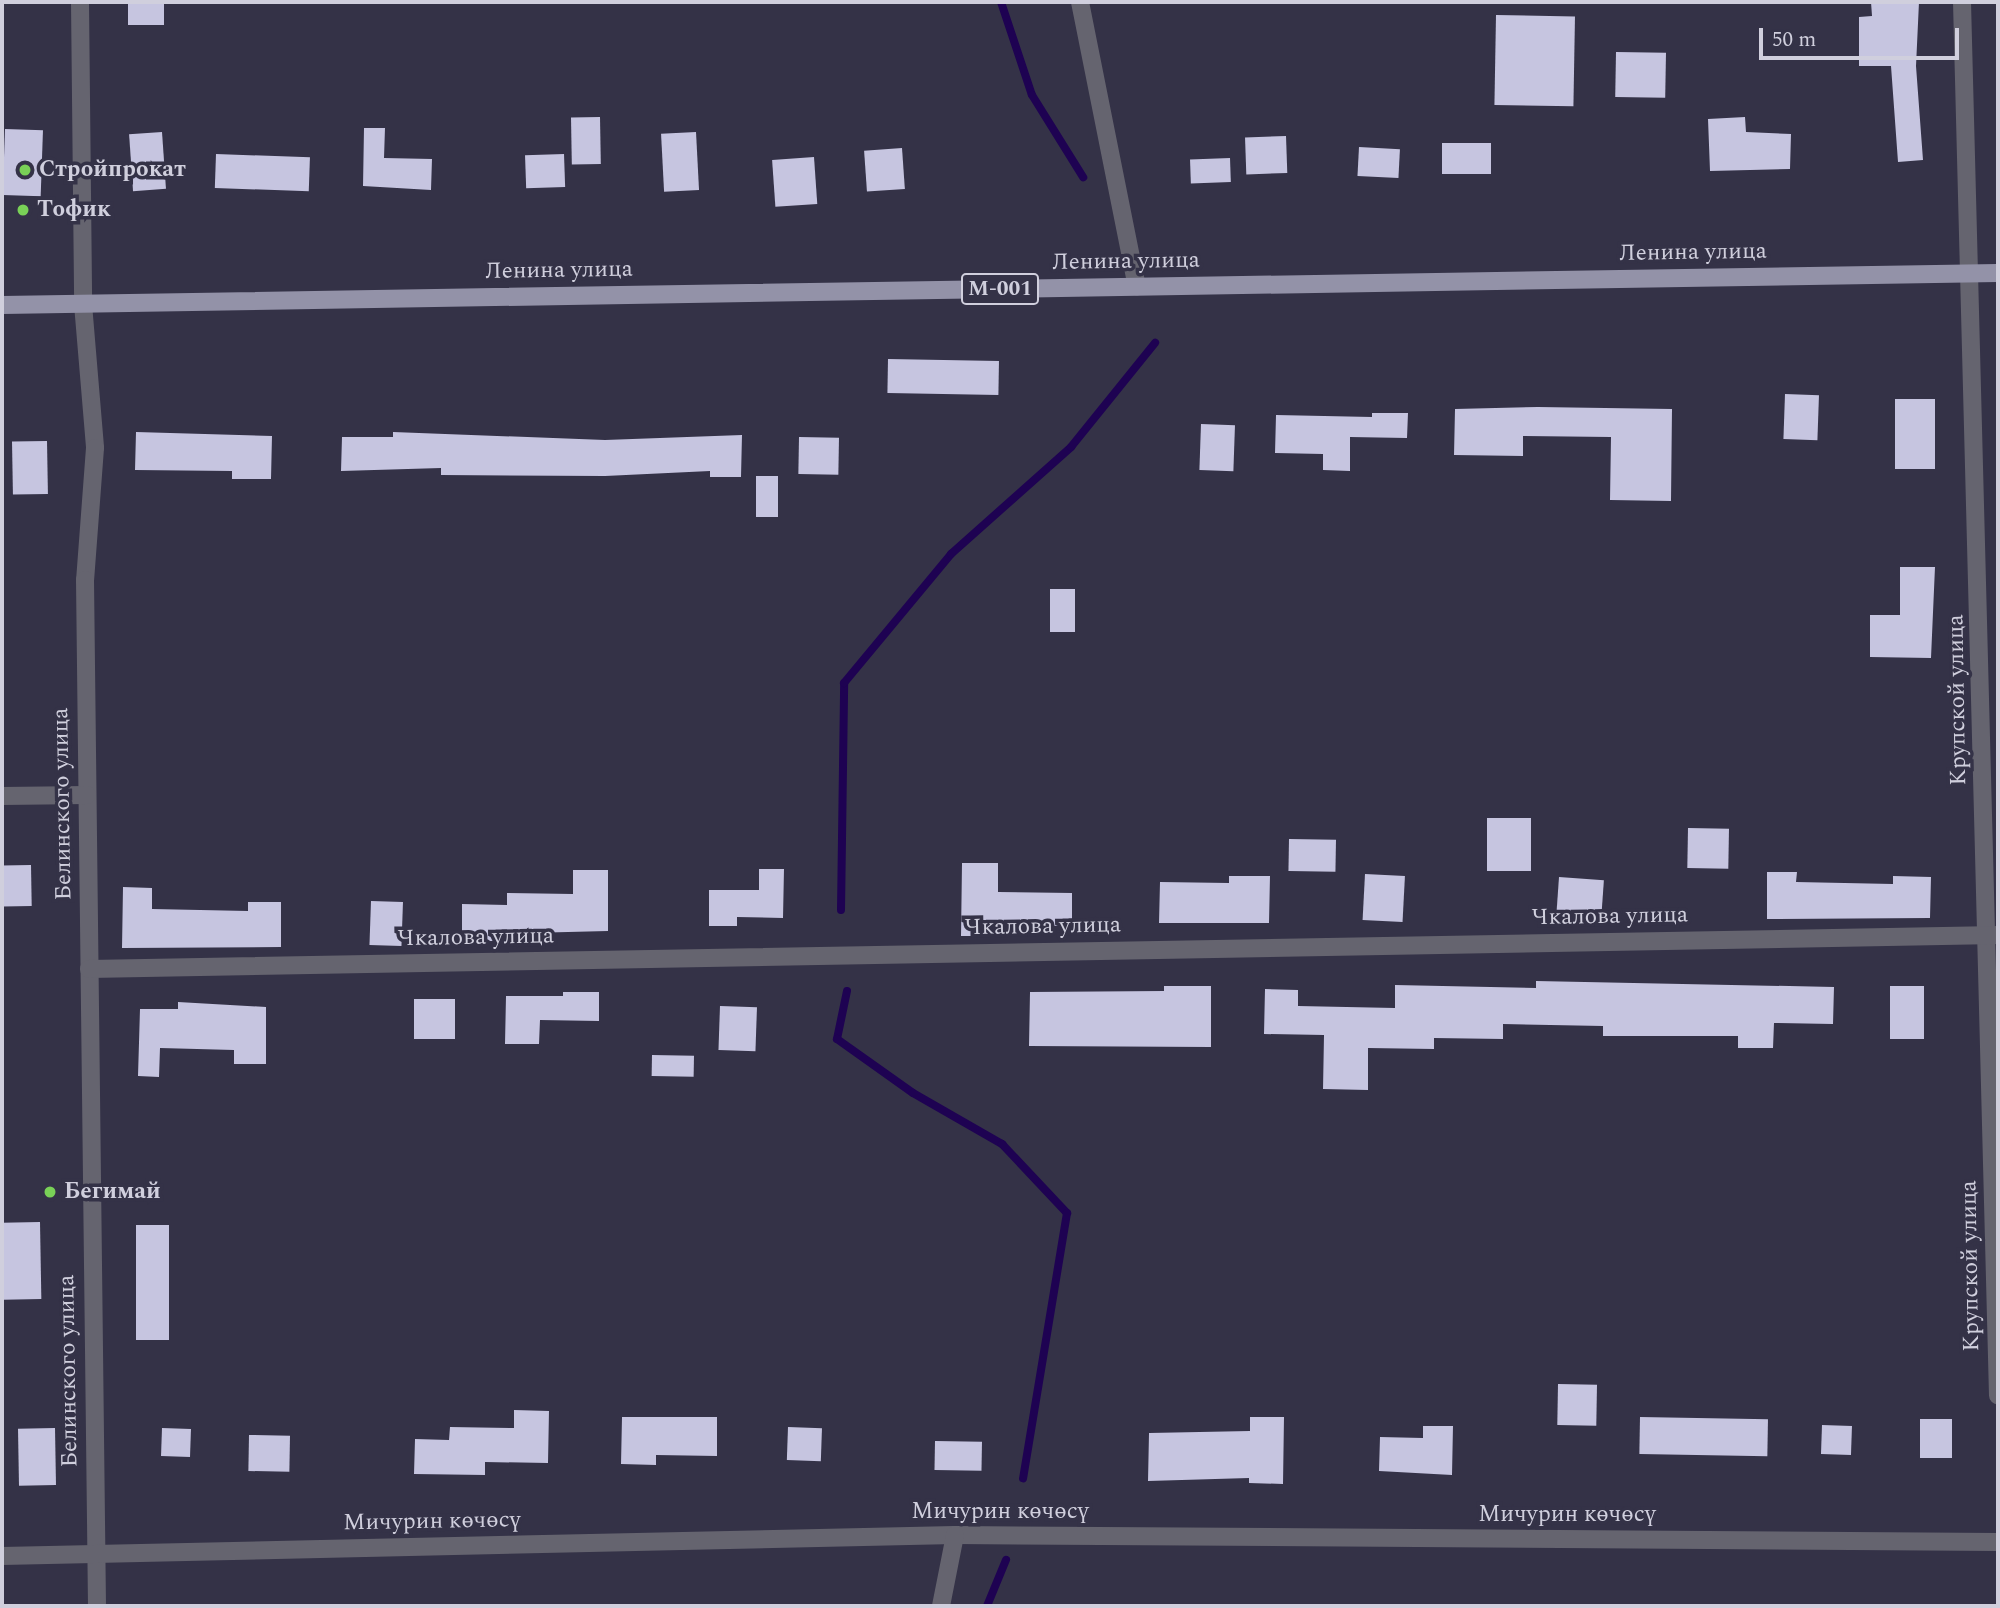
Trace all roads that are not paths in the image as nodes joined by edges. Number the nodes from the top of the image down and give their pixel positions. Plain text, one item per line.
1 (80, 2) edge
2 (1080, 2) edge
3 (1962, 2) edge
4 (1972, 273) junction
5 (1998, 273) edge
6 (1137, 286) junction
7 (83, 304) junction
8 (2, 305) edge
9 (87, 795) junction
10 (2, 796) edge
11 (1993, 935) edge
12 (89, 969) junction
13 (1995, 1093) edge
14 (1998, 1396) edge
15 (955, 1535) junction
16 (1998, 1542) edge
17 (96, 1555) junction
18 (2, 1556) edge
19 (97, 1606) edge
20 (941, 1606) edge

1 - 7 street, Белинского улица
2 - 6 street
3 - 4 street, Крупской улица
4 - 5 main road, Ленина улица / М-001
4 - 6 main road, Ленина улица / М-001
4 - 11 street, Крупской улица
6 - 7 main road, Ленина улица / М-001
7 - 8 main road, Ленина улица / М-001
7 - 9 street, Белинского улица
9 - 10 street
9 - 12 street, Белинского улица
11 - 12 street, Чкалова улица
11 - 13 street, Крупской улица
12 - 17 street, Белинского улица
13 - 14 street, Крупской улица
15 - 16 street, Мичурин көчөсү
15 - 17 street, Мичурин көчөсү
15 - 20 street
17 - 18 street, Мичурин көчөсү
17 - 19 street, Белинского улица

